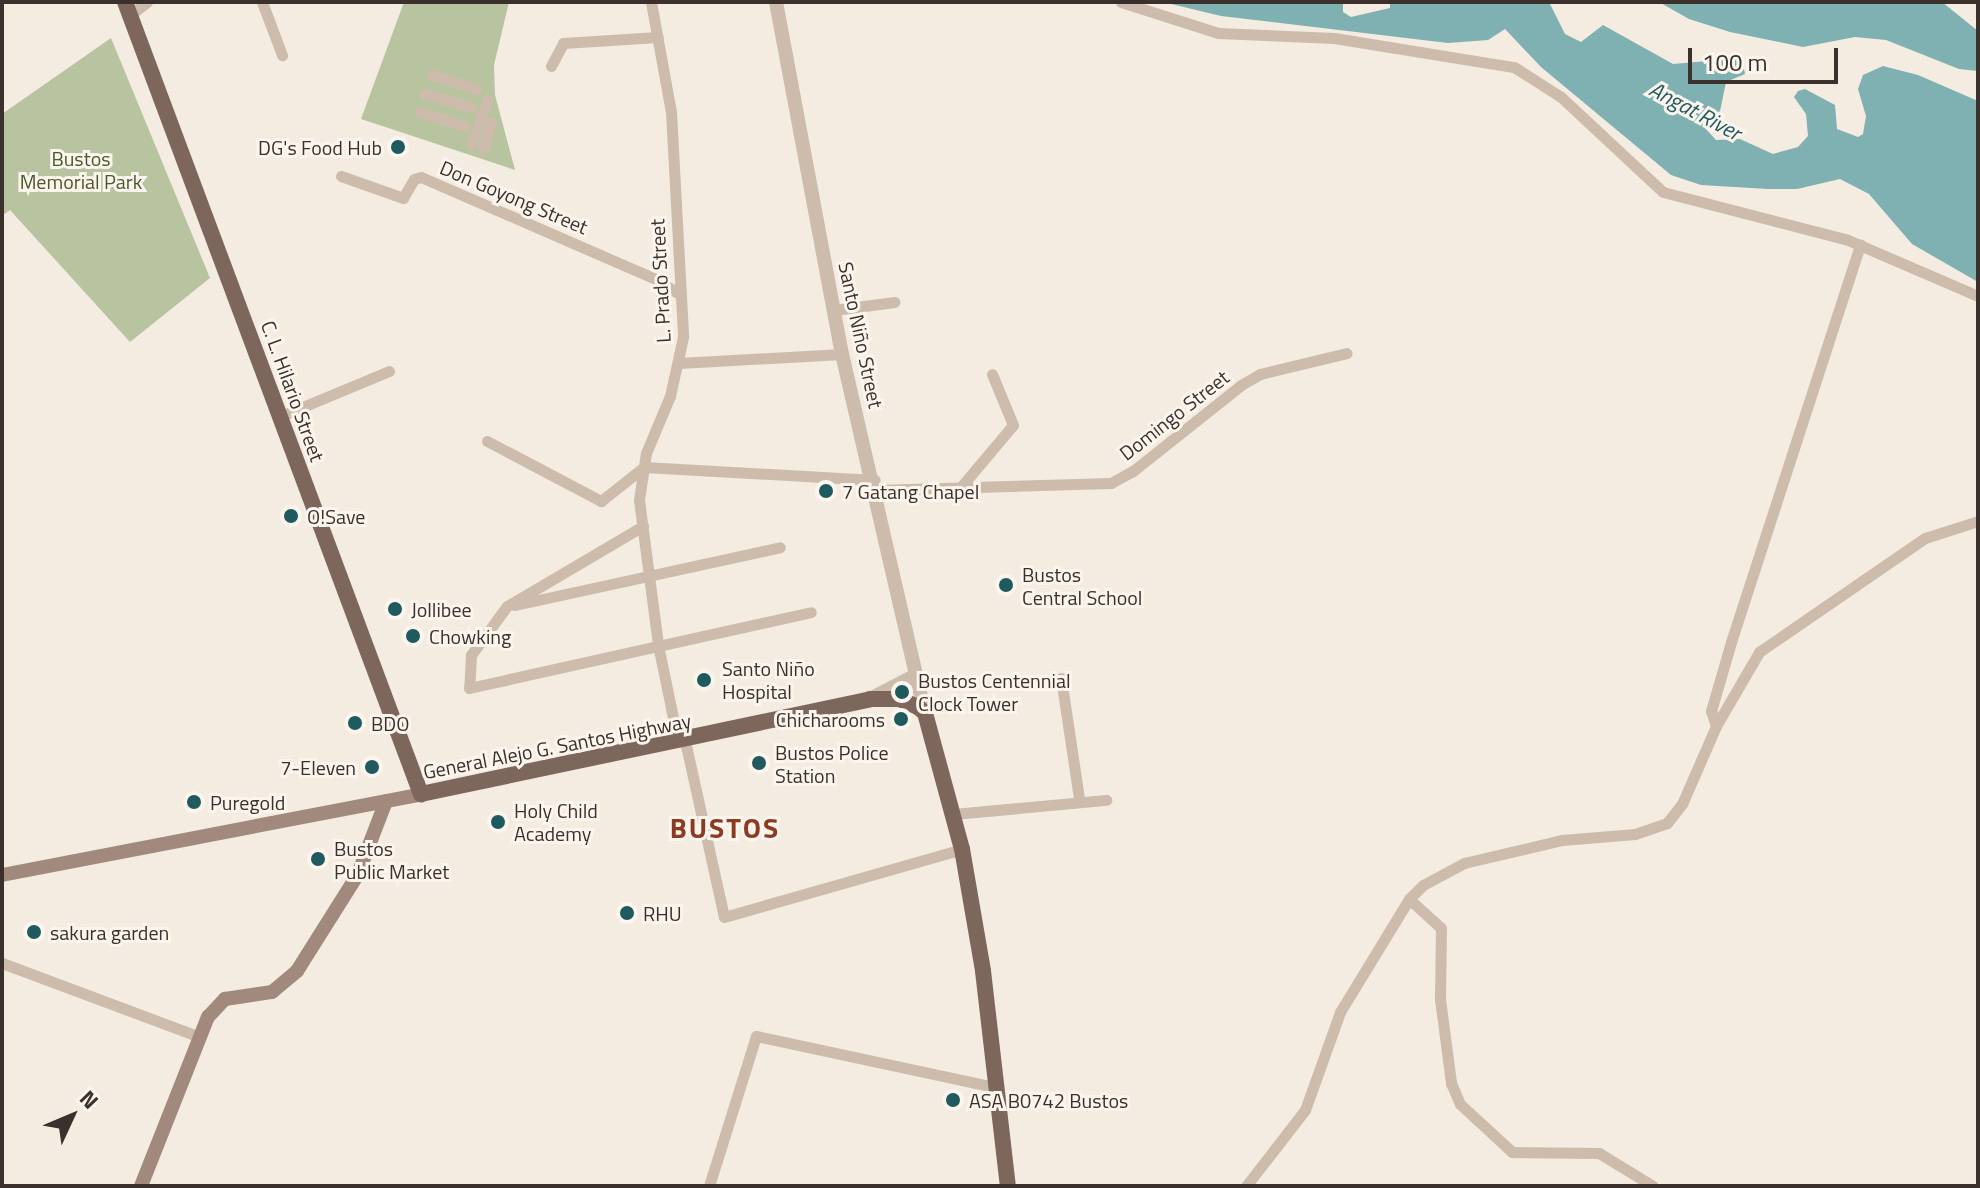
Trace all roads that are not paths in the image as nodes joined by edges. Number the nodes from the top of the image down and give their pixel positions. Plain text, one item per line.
1 (147, 2) edge
2 (262, 2) edge
3 (651, 2) edge
4 (776, 2) edge
5 (1121, 2) edge
6 (127, 9) edge
7 (658, 37) junction
8 (282, 55) dead end
9 (551, 66) dead end
10 (432, 75) dead end
11 (476, 89) dead end
12 (425, 94) dead end
13 (487, 100) dead end
14 (471, 107) dead end
15 (420, 112) dead end
16 (491, 122) dead end
17 (465, 126) dead end
18 (341, 176) dead end
19 (1860, 244) junction
20 (679, 294) junction
21 (1978, 296) edge
22 (894, 302) dead end
23 (834, 310) junction
24 (1347, 353) dead end
25 (842, 354) junction
26 (679, 363) junction
27 (389, 371) dead end
28 (992, 374) dead end
29 (281, 416) junction
30 (487, 441) dead end
31 (644, 467) junction
32 (876, 485) junction
33 (960, 488) junction
34 (1978, 521) edge
35 (643, 526) junction
36 (780, 547) dead end
37 (647, 575) junction
38 (507, 606) junction
39 (811, 612) dead end
40 (658, 645) junction
41 (916, 675) junction
42 (1061, 678) dead end
43 (870, 699) junction
44 (925, 713) junction
45 (1716, 726) junction
46 (682, 742) junction
47 (421, 794) junction
48 (1079, 799) junction
49 (1106, 800) dead end
50 (386, 801) junction
51 (954, 814) junction
52 (962, 849) junction
53 (2, 875) edge
54 (1409, 899) junction
55 (2, 963) edge
56 (200, 1037) junction
57 (994, 1087) junction
58 (141, 1186) edge
59 (709, 1186) edge
60 (1008, 1186) edge
61 (1246, 1186) edge
62 (1653, 1186) edge

1 - 6 street
2 - 8 street
3 - 7 street, L. Prado Street
4 - 23 street, Santo Niño Street
5 - 19 street
6 - 29 main road, C. L. Hilario Street
7 - 9 street
7 - 20 street, L. Prado Street
10 - 11 street
12 - 14 street
13 - 16 street
15 - 17 street
18 - 20 street, Don Goyong Street
19 - 21 street
19 - 45 street
20 - 26 street, L. Prado Street
22 - 23 street
23 - 25 street, Santo Niño Street
24 - 33 street, Domingo Street
25 - 26 street
25 - 32 street, Santo Niño Street
26 - 31 street, L. Prado Street
27 - 29 street
28 - 33 street
29 - 47 main road, C. L. Hilario Street
30 - 31 street
31 - 32 street, Domingo Street
31 - 35 street, L. Prado Street
32 - 33 street, Domingo Street
32 - 41 street, Santo Niño Street
34 - 45 street
35 - 37 street, L. Prado Street
35 - 38 street
36 - 37 street
37 - 38 street
37 - 40 street, L. Prado Street
38 - 40 street
39 - 40 street
40 - 46 street, L. Prado Street
41 - 43 street
41 - 44 street, Santo Niño Street
42 - 48 street
43 - 44 main road, General Alejo G. Santos Highway
43 - 46 main road, General Alejo G. Santos Highway
44 - 51 main road
45 - 54 street
46 - 47 main road, General Alejo G. Santos Highway
46 - 52 street, L. Prado Street
47 - 50 main road, General Alejo G. Santos Highway
48 - 49 street
48 - 51 street
50 - 53 main road, General Alejo G. Santos Highway
50 - 56 main road
51 - 52 main road
52 - 57 main road
54 - 61 street
54 - 62 street
55 - 56 street
56 - 58 main road
57 - 59 street
57 - 60 main road

